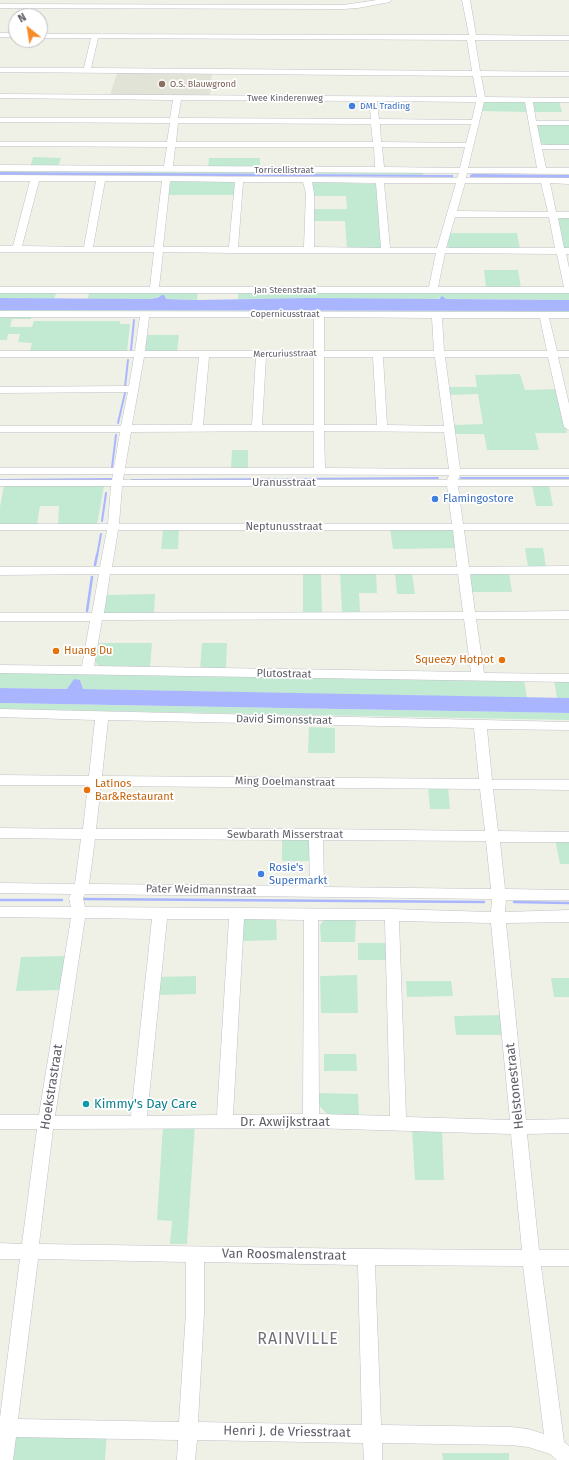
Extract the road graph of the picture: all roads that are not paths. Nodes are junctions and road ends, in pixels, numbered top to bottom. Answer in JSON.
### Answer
{"nodes":[{"id":1,"x":387,"y":0,"type":"edge"},
{"id":2,"x":466,"y":0,"type":"edge"},
{"id":3,"x":0,"y":6,"type":"edge"},
{"id":4,"x":48,"y":36,"type":"edge"},
{"id":5,"x":94,"y":36,"type":"junction"},
{"id":6,"x":473,"y":37,"type":"junction"},
{"id":7,"x":569,"y":38,"type":"edge"},
{"id":8,"x":0,"y":70,"type":"edge"},
{"id":9,"x":87,"y":71,"type":"junction"},
{"id":10,"x":477,"y":73,"type":"junction"},
{"id":11,"x":569,"y":74,"type":"edge"},
{"id":12,"x":0,"y":96,"type":"edge"},
{"id":13,"x":177,"y":97,"type":"junction"},
{"id":14,"x":373,"y":98,"type":"junction"},
{"id":15,"x":481,"y":99,"type":"junction"},
{"id":16,"x":528,"y":100,"type":"junction"},
{"id":17,"x":569,"y":100,"type":"edge"},
{"id":18,"x":0,"y":120,"type":"edge"},
{"id":19,"x":174,"y":120,"type":"junction"},
{"id":20,"x":376,"y":122,"type":"junction"},
{"id":21,"x":474,"y":122,"type":"junction"},
{"id":22,"x":533,"y":123,"type":"junction"},
{"id":23,"x":569,"y":123,"type":"edge"},
{"id":24,"x":0,"y":144,"type":"edge"},
{"id":25,"x":171,"y":144,"type":"junction"},
{"id":26,"x":470,"y":145,"type":"junction"},
{"id":27,"x":377,"y":146,"type":"junction"},
{"id":28,"x":538,"y":147,"type":"junction"},
{"id":29,"x":569,"y":147,"type":"edge"},
{"id":30,"x":0,"y":168,"type":"edge"},
{"id":31,"x":168,"y":170,"type":"junction"},
{"id":32,"x":380,"y":171,"type":"junction"},
{"id":33,"x":462,"y":171,"type":"junction"},
{"id":34,"x":542,"y":171,"type":"junction"},
{"id":35,"x":569,"y":171,"type":"edge"},
{"id":36,"x":0,"y":178,"type":"edge"},
{"id":37,"x":35,"y":179,"type":"junction"},
{"id":38,"x":101,"y":179,"type":"junction"},
{"id":39,"x":166,"y":180,"type":"junction"},
{"id":40,"x":239,"y":180,"type":"junction"},
{"id":41,"x":307,"y":180,"type":"junction"},
{"id":42,"x":380,"y":181,"type":"junction"},
{"id":43,"x":461,"y":181,"type":"junction"},
{"id":44,"x":545,"y":181,"type":"junction"},
{"id":45,"x":569,"y":181,"type":"edge"},
{"id":46,"x":452,"y":214,"type":"junction"},
{"id":47,"x":552,"y":215,"type":"junction"},
{"id":48,"x":569,"y":215,"type":"edge"},
{"id":49,"x":0,"y":249,"type":"edge"},
{"id":50,"x":17,"y":249,"type":"junction"},
{"id":51,"x":88,"y":249,"type":"junction"},
{"id":52,"x":157,"y":250,"type":"junction"},
{"id":53,"x":233,"y":250,"type":"junction"},
{"id":54,"x":309,"y":250,"type":"junction"},
{"id":55,"x":386,"y":250,"type":"junction"},
{"id":56,"x":441,"y":250,"type":"junction"},
{"id":57,"x":565,"y":251,"type":"edge"},
{"id":58,"x":0,"y":290,"type":"edge"},
{"id":59,"x":154,"y":290,"type":"junction"},
{"id":60,"x":434,"y":290,"type":"junction"},
{"id":61,"x":569,"y":290,"type":"edge"},
{"id":62,"x":0,"y":314,"type":"edge"},
{"id":63,"x":145,"y":314,"type":"junction"},
{"id":64,"x":319,"y":314,"type":"junction"},
{"id":65,"x":437,"y":315,"type":"junction"},
{"id":66,"x":544,"y":315,"type":"junction"},
{"id":67,"x":569,"y":315,"type":"edge"},
{"id":68,"x":378,"y":353,"type":"junction"},
{"id":69,"x":439,"y":353,"type":"junction"},
{"id":70,"x":0,"y":354,"type":"edge"},
{"id":71,"x":139,"y":354,"type":"junction"},
{"id":72,"x":204,"y":354,"type":"junction"},
{"id":73,"x":319,"y":354,"type":"junction"},
{"id":74,"x":552,"y":354,"type":"junction"},
{"id":75,"x":569,"y":354,"type":"edge"},
{"id":76,"x":261,"y":355,"type":"junction"},
{"id":77,"x":134,"y":389,"type":"junction"},
{"id":78,"x":0,"y":390,"type":"edge"},
{"id":79,"x":565,"y":390,"type":"edge"},
{"id":80,"x":569,"y":427,"type":"edge"},
{"id":81,"x":257,"y":428,"type":"junction"},
{"id":82,"x":319,"y":428,"type":"junction"},
{"id":83,"x":382,"y":428,"type":"junction"},
{"id":84,"x":0,"y":429,"type":"edge"},
{"id":85,"x":126,"y":429,"type":"junction"},
{"id":86,"x":197,"y":429,"type":"junction"},
{"id":87,"x":449,"y":429,"type":"junction"},
{"id":88,"x":0,"y":471,"type":"edge"},
{"id":89,"x":120,"y":471,"type":"junction"},
{"id":90,"x":320,"y":471,"type":"junction"},
{"id":91,"x":569,"y":472,"type":"edge"},
{"id":92,"x":453,"y":477,"type":"junction"},
{"id":93,"x":0,"y":483,"type":"edge"},
{"id":94,"x":569,"y":483,"type":"edge"},
{"id":95,"x":117,"y":484,"type":"junction"},
{"id":96,"x":0,"y":527,"type":"edge"},
{"id":97,"x":458,"y":527,"type":"junction"},
{"id":98,"x":569,"y":527,"type":"edge"},
{"id":99,"x":113,"y":528,"type":"junction"},
{"id":100,"x":463,"y":569,"type":"junction"},
{"id":101,"x":569,"y":570,"type":"edge"},
{"id":102,"x":0,"y":571,"type":"edge"},
{"id":103,"x":105,"y":571,"type":"junction"},
{"id":104,"x":470,"y":615,"type":"junction"},
{"id":105,"x":569,"y":615,"type":"edge"},
{"id":106,"x":0,"y":616,"type":"edge"},
{"id":107,"x":96,"y":617,"type":"junction"},
{"id":108,"x":0,"y":669,"type":"edge"},
{"id":109,"x":87,"y":671,"type":"junction"},
{"id":110,"x":478,"y":676,"type":"junction"},
{"id":111,"x":569,"y":678,"type":"edge"},
{"id":112,"x":0,"y":713,"type":"edge"},
{"id":113,"x":102,"y":715,"type":"junction"},
{"id":114,"x":480,"y":725,"type":"junction"},
{"id":115,"x":569,"y":726,"type":"edge"},
{"id":116,"x":0,"y":780,"type":"edge"},
{"id":117,"x":94,"y":781,"type":"junction"},
{"id":118,"x":486,"y":784,"type":"junction"},
{"id":119,"x":569,"y":785,"type":"edge"},
{"id":120,"x":0,"y":833,"type":"edge"},
{"id":121,"x":89,"y":834,"type":"junction"},
{"id":122,"x":316,"y":834,"type":"junction"},
{"id":123,"x":493,"y":837,"type":"junction"},
{"id":124,"x":569,"y":837,"type":"edge"},
{"id":125,"x":0,"y":888,"type":"edge"},
{"id":126,"x":81,"y":888,"type":"junction"},
{"id":127,"x":317,"y":891,"type":"junction"},
{"id":128,"x":499,"y":895,"type":"junction"},
{"id":129,"x":569,"y":895,"type":"edge"},
{"id":130,"x":0,"y":912,"type":"edge"},
{"id":131,"x":79,"y":912,"type":"junction"},
{"id":132,"x":160,"y":912,"type":"junction"},
{"id":133,"x":237,"y":914,"type":"junction"},
{"id":134,"x":311,"y":914,"type":"junction"},
{"id":135,"x":392,"y":915,"type":"junction"},
{"id":136,"x":569,"y":916,"type":"edge"},
{"id":137,"x":498,"y":918,"type":"junction"},
{"id":138,"x":311,"y":1121,"type":"junction"},
{"id":139,"x":0,"y":1122,"type":"edge"},
{"id":140,"x":46,"y":1122,"type":"junction"},
{"id":141,"x":225,"y":1122,"type":"junction"},
{"id":142,"x":138,"y":1123,"type":"junction"},
{"id":143,"x":398,"y":1123,"type":"junction"},
{"id":144,"x":519,"y":1126,"type":"junction"},
{"id":145,"x":569,"y":1126,"type":"edge"},
{"id":146,"x":0,"y":1251,"type":"edge"},
{"id":147,"x":29,"y":1251,"type":"junction"},
{"id":148,"x":195,"y":1254,"type":"junction"},
{"id":149,"x":366,"y":1257,"type":"junction"},
{"id":150,"x":531,"y":1257,"type":"junction"},
{"id":151,"x":569,"y":1258,"type":"edge"},
{"id":152,"x":4,"y":1428,"type":"edge"},
{"id":153,"x":187,"y":1430,"type":"junction"},
{"id":154,"x":372,"y":1434,"type":"junction"},
{"id":155,"x":562,"y":1452,"type":"edge"},
{"id":156,"x":4,"y":1460,"type":"edge"},
{"id":157,"x":186,"y":1460,"type":"edge"},
{"id":158,"x":373,"y":1460,"type":"edge"}],
"edges":[{"from":1,"to":3,"type":"street"},
{"from":2,"to":6,"type":"street"},
{"from":4,"to":5,"type":"street"},
{"from":5,"to":6,"type":"street"},
{"from":5,"to":9,"type":"street"},
{"from":6,"to":7,"type":"street"},
{"from":6,"to":10,"type":"street"},
{"from":8,"to":9,"type":"street"},
{"from":9,"to":10,"type":"street"},
{"from":10,"to":11,"type":"street"},
{"from":10,"to":15,"type":"street"},
{"from":12,"to":13,"type":"street","name":"Twee Kinderenweg"},
{"from":13,"to":14,"type":"street","name":"Twee Kinderenweg"},
{"from":13,"to":19,"type":"street"},
{"from":14,"to":15,"type":"street","name":"Twee Kinderenweg"},
{"from":14,"to":20,"type":"street"},
{"from":15,"to":16,"type":"street","name":"Twee Kinderenweg"},
{"from":15,"to":21,"type":"street"},
{"from":16,"to":17,"type":"street","name":"Twee Kinderenweg"},
{"from":16,"to":22,"type":"street"},
{"from":18,"to":19,"type":"street"},
{"from":19,"to":20,"type":"street"},
{"from":19,"to":25,"type":"street"},
{"from":20,"to":21,"type":"street"},
{"from":20,"to":27,"type":"street"},
{"from":21,"to":26,"type":"street"},
{"from":22,"to":23,"type":"street"},
{"from":22,"to":28,"type":"street"},
{"from":24,"to":25,"type":"street"},
{"from":25,"to":27,"type":"street"},
{"from":25,"to":31,"type":"street"},
{"from":26,"to":27,"type":"street"},
{"from":26,"to":33,"type":"street"},
{"from":27,"to":32,"type":"street"},
{"from":28,"to":29,"type":"street"},
{"from":28,"to":34,"type":"street"},
{"from":30,"to":31,"type":"street","name":"Torricellistraat"},
{"from":31,"to":32,"type":"street","name":"Torricellistraat"},
{"from":32,"to":33,"type":"street","name":"Torricellistraat"},
{"from":33,"to":34,"type":"street","name":"Torricellistraat"},
{"from":33,"to":43,"type":"street"},
{"from":34,"to":35,"type":"street","name":"Torricellistraat"},
{"from":36,"to":37,"type":"street"},
{"from":37,"to":38,"type":"street"},
{"from":37,"to":50,"type":"street"},
{"from":38,"to":39,"type":"street"},
{"from":38,"to":51,"type":"street"},
{"from":39,"to":40,"type":"street"},
{"from":39,"to":52,"type":"street"},
{"from":40,"to":41,"type":"street"},
{"from":40,"to":53,"type":"street"},
{"from":41,"to":42,"type":"street"},
{"from":41,"to":54,"type":"street"},
{"from":42,"to":43,"type":"street"},
{"from":42,"to":55,"type":"street"},
{"from":43,"to":44,"type":"street"},
{"from":43,"to":46,"type":"street"},
{"from":44,"to":45,"type":"street"},
{"from":44,"to":47,"type":"street"},
{"from":46,"to":47,"type":"street"},
{"from":46,"to":56,"type":"street"},
{"from":47,"to":48,"type":"street"},
{"from":47,"to":57,"type":"street"},
{"from":49,"to":50,"type":"street"},
{"from":50,"to":51,"type":"street"},
{"from":51,"to":52,"type":"street"},
{"from":52,"to":53,"type":"street"},
{"from":52,"to":59,"type":"street"},
{"from":53,"to":54,"type":"street"},
{"from":54,"to":55,"type":"street"},
{"from":55,"to":56,"type":"street"},
{"from":56,"to":57,"type":"street"},
{"from":56,"to":60,"type":"street"},
{"from":57,"to":61,"type":"street"},
{"from":58,"to":59,"type":"street","name":"Jan Steenstraat"},
{"from":59,"to":60,"type":"street","name":"Jan Steenstraat"},
{"from":60,"to":61,"type":"street","name":"Jan Steenstraat"},
{"from":62,"to":63,"type":"street","name":"Copernicusstraat"},
{"from":63,"to":64,"type":"street","name":"Copernicusstraat"},
{"from":63,"to":71,"type":"street"},
{"from":64,"to":65,"type":"street","name":"Copernicusstraat"},
{"from":64,"to":73,"type":"street"},
{"from":65,"to":66,"type":"street","name":"Copernicusstraat"},
{"from":65,"to":69,"type":"street"},
{"from":66,"to":67,"type":"street","name":"Copernicusstraat"},
{"from":66,"to":74,"type":"street"},
{"from":68,"to":69,"type":"street","name":"Mercuriusstraat"},
{"from":68,"to":73,"type":"street","name":"Mercuriusstraat"},
{"from":68,"to":83,"type":"street"},
{"from":69,"to":74,"type":"street","name":"Mercuriusstraat"},
{"from":69,"to":87,"type":"street"},
{"from":70,"to":71,"type":"street","name":"Mercuriusstraat"},
{"from":71,"to":72,"type":"street","name":"Mercuriusstraat"},
{"from":71,"to":77,"type":"street"},
{"from":72,"to":76,"type":"street","name":"Mercuriusstraat"},
{"from":72,"to":86,"type":"street"},
{"from":73,"to":76,"type":"street","name":"Mercuriusstraat"},
{"from":73,"to":82,"type":"street"},
{"from":74,"to":75,"type":"street","name":"Mercuriusstraat"},
{"from":74,"to":79,"type":"street"},
{"from":76,"to":81,"type":"street"},
{"from":77,"to":78,"type":"street"},
{"from":77,"to":85,"type":"street"},
{"from":79,"to":80,"type":"street"},
{"from":81,"to":82,"type":"street"},
{"from":81,"to":86,"type":"street"},
{"from":82,"to":83,"type":"street"},
{"from":82,"to":90,"type":"street"},
{"from":83,"to":87,"type":"street"},
{"from":84,"to":85,"type":"street"},
{"from":85,"to":86,"type":"street"},
{"from":85,"to":89,"type":"street"},
{"from":87,"to":92,"type":"street"},
{"from":88,"to":89,"type":"street","name":"Uranusstraat"},
{"from":89,"to":90,"type":"street","name":"Uranusstraat"},
{"from":89,"to":95,"type":"street"},
{"from":90,"to":92,"type":"street","name":"Uranusstraat"},
{"from":91,"to":92,"type":"street","name":"Uranusstraat"},
{"from":92,"to":94,"type":"street","name":"Uranusstraat"},
{"from":92,"to":95,"type":"street","name":"Uranusstraat"},
{"from":92,"to":97,"type":"street"},
{"from":93,"to":95,"type":"street","name":"Uranusstraat"},
{"from":95,"to":99,"type":"street"},
{"from":96,"to":99,"type":"street","name":"Neptunusstraat"},
{"from":97,"to":98,"type":"street","name":"Neptunusstraat"},
{"from":97,"to":99,"type":"street","name":"Neptunusstraat"},
{"from":97,"to":100,"type":"street"},
{"from":99,"to":103,"type":"street"},
{"from":100,"to":101,"type":"street"},
{"from":100,"to":103,"type":"street"},
{"from":100,"to":104,"type":"street"},
{"from":102,"to":103,"type":"street"},
{"from":103,"to":107,"type":"street"},
{"from":104,"to":105,"type":"street"},
{"from":104,"to":107,"type":"street"},
{"from":104,"to":110,"type":"street"},
{"from":106,"to":107,"type":"street"},
{"from":107,"to":109,"type":"street"},
{"from":108,"to":109,"type":"street","name":"Plutostraat"},
{"from":109,"to":110,"type":"street","name":"Plutostraat"},
{"from":110,"to":111,"type":"street","name":"Plutostraat"},
{"from":112,"to":113,"type":"street","name":"David Simonsstraat"},
{"from":113,"to":114,"type":"street","name":"David Simonsstraat"},
{"from":113,"to":117,"type":"street","name":"Hoekstrastraat"},
{"from":114,"to":115,"type":"street","name":"David Simonsstraat"},
{"from":114,"to":118,"type":"street","name":"Helstonestraat"},
{"from":116,"to":117,"type":"street","name":"Ming Doelmanstraat"},
{"from":117,"to":118,"type":"street","name":"Ming Doelmanstraat"},
{"from":117,"to":121,"type":"street","name":"Hoekstrastraat"},
{"from":118,"to":119,"type":"street","name":"Ming Doelmanstraat"},
{"from":118,"to":123,"type":"street","name":"Helstonestraat"},
{"from":120,"to":121,"type":"street","name":"Sewbarath Misserstraat"},
{"from":121,"to":122,"type":"street","name":"Sewbarath Misserstraat"},
{"from":121,"to":126,"type":"street","name":"Hoekstrastraat"},
{"from":122,"to":123,"type":"street","name":"Sewbarath Misserstraat"},
{"from":122,"to":127,"type":"street"},
{"from":123,"to":124,"type":"street","name":"Sewbarath Misserstraat"},
{"from":123,"to":128,"type":"street","name":"Helstonestraat"},
{"from":125,"to":126,"type":"street","name":"Pater Weidmannstraat"},
{"from":126,"to":127,"type":"street","name":"Pater Weidmannstraat"},
{"from":126,"to":131,"type":"street","name":"Hoekstrastraat"},
{"from":127,"to":128,"type":"street","name":"Pater Weidmannstraat"},
{"from":128,"to":129,"type":"street","name":"Pater Weidmannstraat"},
{"from":128,"to":137,"type":"street","name":"Helstonestraat"},
{"from":130,"to":131,"type":"street","name":"Pater Weidmannstraat"},
{"from":131,"to":132,"type":"street","name":"Pater Weidmannstraat"},
{"from":131,"to":140,"type":"street","name":"Hoekstrastraat"},
{"from":132,"to":133,"type":"street","name":"Pater Weidmannstraat"},
{"from":132,"to":142,"type":"street"},
{"from":133,"to":134,"type":"street","name":"Pater Weidmannstraat"},
{"from":133,"to":141,"type":"street"},
{"from":134,"to":135,"type":"street","name":"Pater Weidmannstraat"},
{"from":134,"to":138,"type":"street"},
{"from":135,"to":137,"type":"street","name":"Pater Weidmannstraat"},
{"from":135,"to":143,"type":"street"},
{"from":136,"to":137,"type":"street","name":"Pater Weidmannstraat"},
{"from":137,"to":144,"type":"street","name":"Helstonestraat"},
{"from":138,"to":141,"type":"street","name":"Dr. Axwijkstraat"},
{"from":138,"to":143,"type":"street","name":"Dr. Axwijkstraat"},
{"from":139,"to":140,"type":"street","name":"Dr. Axwijkstraat"},
{"from":140,"to":142,"type":"street","name":"Dr. Axwijkstraat"},
{"from":140,"to":147,"type":"street","name":"Hoekstrastraat"},
{"from":141,"to":142,"type":"street","name":"Dr. Axwijkstraat"},
{"from":143,"to":144,"type":"street","name":"Dr. Axwijkstraat"},
{"from":144,"to":145,"type":"street","name":"Dr. Axwijkstraat"},
{"from":144,"to":150,"type":"street","name":"Helstonestraat"},
{"from":146,"to":147,"type":"street","name":"Van Roosmalenstraat"},
{"from":147,"to":148,"type":"street","name":"Van Roosmalenstraat"},
{"from":147,"to":152,"type":"street","name":"Hoekstrastraat"},
{"from":148,"to":149,"type":"street","name":"Van Roosmalenstraat"},
{"from":148,"to":153,"type":"street"},
{"from":149,"to":150,"type":"street","name":"Van Roosmalenstraat"},
{"from":149,"to":154,"type":"street"},
{"from":150,"to":151,"type":"street","name":"Van Roosmalenstraat"},
{"from":150,"to":155,"type":"street","name":"Helstonestraat"},
{"from":152,"to":153,"type":"street","name":"Henri J. de Vriesstraat"},
{"from":152,"to":156,"type":"street","name":"Hoekstrastraat"},
{"from":153,"to":154,"type":"street","name":"Henri J. de Vriesstraat"},
{"from":153,"to":157,"type":"street"},
{"from":154,"to":155,"type":"street","name":"Henri J. de Vriesstraat"},
{"from":154,"to":158,"type":"street"}]}
